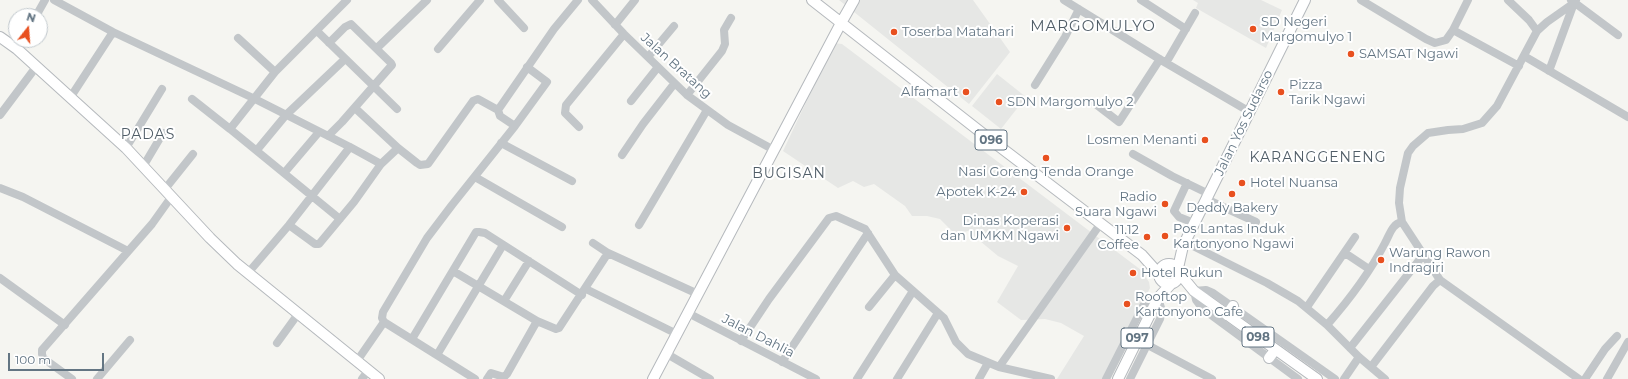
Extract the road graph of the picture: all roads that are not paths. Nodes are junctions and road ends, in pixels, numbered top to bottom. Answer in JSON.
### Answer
{"nodes":[{"id":1,"x":54,"y":0,"type":"edge"},
{"id":2,"x":347,"y":0,"type":"edge"},
{"id":3,"x":427,"y":0,"type":"edge"},
{"id":4,"x":480,"y":0,"type":"edge"},
{"id":5,"x":498,"y":0,"type":"edge"},
{"id":6,"x":578,"y":0,"type":"edge"},
{"id":7,"x":592,"y":0,"type":"edge"},
{"id":8,"x":635,"y":0,"type":"edge"},
{"id":9,"x":812,"y":0,"type":"edge"},
{"id":10,"x":854,"y":0,"type":"edge"},
{"id":11,"x":1064,"y":0,"type":"edge"},
{"id":12,"x":1141,"y":0,"type":"edge"},
{"id":13,"x":1305,"y":0,"type":"edge"},
{"id":14,"x":1361,"y":0,"type":"edge"},
{"id":15,"x":1468,"y":0,"type":"edge"},
{"id":16,"x":1508,"y":0,"type":"edge"},
{"id":17,"x":1573,"y":1,"type":"edge"},
{"id":18,"x":1079,"y":10,"type":"junction"},
{"id":19,"x":1195,"y":13,"type":"dead end"},
{"id":20,"x":731,"y":18,"type":"dead end"},
{"id":21,"x":841,"y":23,"type":"junction"},
{"id":22,"x":615,"y":25,"type":"junction"},
{"id":23,"x":674,"y":26,"type":"dead end"},
{"id":24,"x":524,"y":28,"type":"dead end"},
{"id":25,"x":1186,"y":29,"type":"junction"},
{"id":26,"x":1454,"y":30,"type":"junction"},
{"id":27,"x":317,"y":31,"type":"junction"},
{"id":28,"x":1537,"y":31,"type":"junction"},
{"id":29,"x":113,"y":32,"type":"junction"},
{"id":30,"x":624,"y":34,"type":"junction"},
{"id":31,"x":1618,"y":35,"type":"dead end"},
{"id":32,"x":0,"y":37,"type":"edge"},
{"id":33,"x":238,"y":38,"type":"dead end"},
{"id":34,"x":329,"y":43,"type":"junction"},
{"id":35,"x":377,"y":48,"type":"junction"},
{"id":36,"x":17,"y":49,"type":"joint"},
{"id":37,"x":438,"y":49,"type":"dead end"},
{"id":38,"x":1524,"y":56,"type":"junction"},
{"id":39,"x":648,"y":57,"type":"junction"},
{"id":40,"x":345,"y":58,"type":"junction"},
{"id":41,"x":1163,"y":61,"type":"junction"},
{"id":42,"x":1519,"y":66,"type":"junction"},
{"id":43,"x":36,"y":67,"type":"junction"},
{"id":44,"x":527,"y":67,"type":"junction"},
{"id":45,"x":658,"y":67,"type":"junction"},
{"id":46,"x":1549,"y":71,"type":"junction"},
{"id":47,"x":275,"y":72,"type":"junction"},
{"id":48,"x":674,"y":84,"type":"junction"},
{"id":49,"x":1035,"y":85,"type":"dead end"},
{"id":50,"x":373,"y":86,"type":"junction"},
{"id":51,"x":162,"y":89,"type":"dead end"},
{"id":52,"x":688,"y":95,"type":"junction"},
{"id":53,"x":70,"y":98,"type":"junction"},
{"id":54,"x":253,"y":98,"type":"junction"},
{"id":55,"x":192,"y":99,"type":"dead end"},
{"id":56,"x":631,"y":101,"type":"dead end"},
{"id":57,"x":1093,"y":102,"type":"dead end"},
{"id":58,"x":355,"y":108,"type":"junction"},
{"id":59,"x":398,"y":109,"type":"dead end"},
{"id":60,"x":498,"y":110,"type":"junction"},
{"id":61,"x":707,"y":110,"type":"junction"},
{"id":62,"x":1250,"y":112,"type":"junction"},
{"id":63,"x":0,"y":115,"type":"edge"},
{"id":64,"x":286,"y":115,"type":"junction"},
{"id":65,"x":1628,"y":117,"type":"edge"},
{"id":66,"x":515,"y":126,"type":"junction"},
{"id":67,"x":579,"y":127,"type":"dead end"},
{"id":68,"x":230,"y":129,"type":"junction"},
{"id":69,"x":318,"y":132,"type":"junction"},
{"id":70,"x":164,"y":133,"type":"dead end"},
{"id":71,"x":328,"y":136,"type":"junction"},
{"id":72,"x":501,"y":143,"type":"junction"},
{"id":73,"x":350,"y":147,"type":"junction"},
{"id":74,"x":126,"y":148,"type":"junction"},
{"id":75,"x":398,"y":148,"type":"junction"},
{"id":76,"x":257,"y":150,"type":"junction"},
{"id":77,"x":774,"y":150,"type":"junction"},
{"id":78,"x":193,"y":154,"type":"dead end"},
{"id":79,"x":1133,"y":154,"type":"dead end"},
{"id":80,"x":622,"y":155,"type":"dead end"},
{"id":81,"x":381,"y":164,"type":"junction"},
{"id":82,"x":144,"y":165,"type":"junction"},
{"id":83,"x":285,"y":172,"type":"junction"},
{"id":84,"x":475,"y":178,"type":"junction"},
{"id":85,"x":572,"y":180,"type":"dead end"},
{"id":86,"x":1187,"y":183,"type":"junction"},
{"id":87,"x":0,"y":188,"type":"edge"},
{"id":88,"x":165,"y":189,"type":"junction"},
{"id":89,"x":172,"y":196,"type":"junction"},
{"id":90,"x":311,"y":196,"type":"junction"},
{"id":91,"x":1207,"y":196,"type":"junction"},
{"id":92,"x":340,"y":219,"type":"junction"},
{"id":93,"x":1256,"y":222,"type":"dead end"},
{"id":94,"x":1402,"y":222,"type":"junction"},
{"id":95,"x":1101,"y":223,"type":"junction"},
{"id":96,"x":1194,"y":223,"type":"junction"},
{"id":97,"x":289,"y":225,"type":"junction"},
{"id":98,"x":639,"y":225,"type":"dead end"},
{"id":99,"x":562,"y":227,"type":"dead end"},
{"id":100,"x":868,"y":233,"type":"junction"},
{"id":101,"x":1355,"y":238,"type":"dead end"},
{"id":102,"x":592,"y":243,"type":"dead end"},
{"id":103,"x":1184,"y":244,"type":"junction"},
{"id":104,"x":504,"y":245,"type":"junction"},
{"id":105,"x":128,"y":251,"type":"junction"},
{"id":106,"x":608,"y":253,"type":"junction"},
{"id":107,"x":1345,"y":253,"type":"junction"},
{"id":108,"x":1424,"y":254,"type":"junction"},
{"id":109,"x":1142,"y":255,"type":"junction"},
{"id":110,"x":529,"y":261,"type":"junction"},
{"id":111,"x":1167,"y":264,"type":"junction"},
{"id":112,"x":1369,"y":269,"type":"junction"},
{"id":113,"x":1179,"y":271,"type":"junction"},
{"id":114,"x":453,"y":272,"type":"junction"},
{"id":115,"x":248,"y":273,"type":"junction"},
{"id":116,"x":895,"y":275,"type":"junction"},
{"id":117,"x":1160,"y":277,"type":"junction"},
{"id":118,"x":0,"y":278,"type":"edge"},
{"id":119,"x":1440,"y":280,"type":"junction"},
{"id":120,"x":1172,"y":284,"type":"junction"},
{"id":121,"x":478,"y":286,"type":"junction"},
{"id":122,"x":913,"y":291,"type":"junction"},
{"id":123,"x":1194,"y":291,"type":"junction"},
{"id":124,"x":584,"y":292,"type":"junction"},
{"id":125,"x":698,"y":294,"type":"junction"},
{"id":126,"x":1158,"y":298,"type":"junction"},
{"id":127,"x":504,"y":301,"type":"junction"},
{"id":128,"x":1233,"y":306,"type":"junction"},
{"id":129,"x":869,"y":307,"type":"dead end"},
{"id":130,"x":1307,"y":307,"type":"junction"},
{"id":131,"x":688,"y":313,"type":"junction"},
{"id":132,"x":938,"y":313,"type":"junction"},
{"id":133,"x":298,"y":314,"type":"junction"},
{"id":134,"x":1227,"y":315,"type":"junction"},
{"id":135,"x":537,"y":321,"type":"junction"},
{"id":136,"x":384,"y":322,"type":"junction"},
{"id":137,"x":65,"y":324,"type":"junction"},
{"id":138,"x":1327,"y":325,"type":"junction"},
{"id":139,"x":677,"y":334,"type":"junction"},
{"id":140,"x":1617,"y":336,"type":"dead end"},
{"id":141,"x":412,"y":339,"type":"junction"},
{"id":142,"x":130,"y":340,"type":"dead end"},
{"id":143,"x":1137,"y":340,"type":"junction"},
{"id":144,"x":741,"y":341,"type":"junction"},
{"id":145,"x":1628,"y":342,"type":"edge"},
{"id":146,"x":277,"y":343,"type":"dead end"},
{"id":147,"x":1146,"y":344,"type":"junction"},
{"id":148,"x":1350,"y":348,"type":"junction"},
{"id":149,"x":1275,"y":350,"type":"junction"},
{"id":150,"x":667,"y":354,"type":"junction"},
{"id":151,"x":437,"y":355,"type":"junction"},
{"id":152,"x":1359,"y":357,"type":"junction"},
{"id":153,"x":1269,"y":358,"type":"junction"},
{"id":154,"x":357,"y":362,"type":"junction"},
{"id":155,"x":782,"y":362,"type":"junction"},
{"id":156,"x":988,"y":363,"type":"junction"},
{"id":157,"x":999,"y":367,"type":"junction"},
{"id":158,"x":1371,"y":367,"type":"junction"},
{"id":159,"x":365,"y":375,"type":"edge"},
{"id":160,"x":1573,"y":377,"type":"edge"},
{"id":161,"x":72,"y":379,"type":"edge"},
{"id":162,"x":97,"y":379,"type":"edge"},
{"id":163,"x":379,"y":379,"type":"edge"},
{"id":164,"x":475,"y":379,"type":"edge"},
{"id":165,"x":487,"y":379,"type":"edge"},
{"id":166,"x":653,"y":379,"type":"edge"},
{"id":167,"x":710,"y":379,"type":"edge"},
{"id":168,"x":816,"y":379,"type":"edge"},
{"id":169,"x":857,"y":379,"type":"edge"},
{"id":170,"x":897,"y":379,"type":"edge"},
{"id":171,"x":979,"y":379,"type":"edge"},
{"id":172,"x":1052,"y":379,"type":"edge"},
{"id":173,"x":1106,"y":379,"type":"edge"},
{"id":174,"x":1118,"y":379,"type":"edge"},
{"id":175,"x":1130,"y":379,"type":"edge"},
{"id":176,"x":1212,"y":379,"type":"edge"},
{"id":177,"x":1298,"y":379,"type":"edge"},
{"id":178,"x":1316,"y":379,"type":"edge"},
{"id":179,"x":1335,"y":379,"type":"edge"},
{"id":180,"x":1344,"y":379,"type":"edge"},
{"id":181,"x":1385,"y":379,"type":"edge"},
{"id":182,"x":1585,"y":379,"type":"edge"},
{"id":183,"x":1607,"y":379,"type":"edge"}],
"edges":[{"from":1,"to":29,"type":"street"},
{"from":2,"to":27,"type":"street"},
{"from":3,"to":35,"type":"street"},
{"from":4,"to":37,"type":"street"},
{"from":5,"to":24,"type":"street"},
{"from":6,"to":44,"type":"street"},
{"from":7,"to":22,"type":"street","name":"Jalan Bratang"},
{"from":8,"to":22,"type":"street"},
{"from":9,"to":21,"type":"main road","number":"096"},
{"from":10,"to":21,"type":"main road"},
{"from":11,"to":18,"type":"street"},
{"from":12,"to":25,"type":"street"},
{"from":13,"to":62,"type":"main road","name":"Jalan Yos Sudarso"},
{"from":14,"to":26,"type":"street"},
{"from":15,"to":26,"type":"street"},
{"from":16,"to":28,"type":"street"},
{"from":17,"to":28,"type":"street"},
{"from":17,"to":31,"type":"street"},
{"from":17,"to":46,"type":"street"},
{"from":18,"to":41,"type":"street"},
{"from":18,"to":49,"type":"street"},
{"from":19,"to":25,"type":"street"},
{"from":20,"to":52,"type":"street"},
{"from":21,"to":77,"type":"main road"},
{"from":21,"to":95,"type":"main road","number":"096"},
{"from":22,"to":30,"type":"street","name":"Jalan Bratang"},
{"from":23,"to":39,"type":"street"},
{"from":25,"to":41,"type":"street"},
{"from":26,"to":42,"type":"street"},
{"from":27,"to":34,"type":"street"},
{"from":27,"to":47,"type":"street"},
{"from":28,"to":38,"type":"street"},
{"from":29,"to":53,"type":"street"},
{"from":29,"to":54,"type":"street"},
{"from":30,"to":39,"type":"street","name":"Jalan Bratang"},
{"from":30,"to":67,"type":"street"},
{"from":32,"to":36,"type":"main road"},
{"from":33,"to":47,"type":"street"},
{"from":34,"to":35,"type":"street"},
{"from":34,"to":40,"type":"street"},
{"from":35,"to":50,"type":"street"},
{"from":36,"to":43,"type":"main road"},
{"from":38,"to":42,"type":"street"},
{"from":38,"to":46,"type":"street"},
{"from":39,"to":45,"type":"street","name":"Jalan Bratang"},
{"from":40,"to":50,"type":"street"},
{"from":40,"to":64,"type":"street"},
{"from":41,"to":57,"type":"street"},
{"from":41,"to":62,"type":"street"},
{"from":42,"to":94,"type":"street"},
{"from":43,"to":53,"type":"main road"},
{"from":43,"to":63,"type":"street"},
{"from":44,"to":60,"type":"street"},
{"from":44,"to":66,"type":"street"},
{"from":45,"to":48,"type":"street","name":"Jalan Bratang"},
{"from":45,"to":56,"type":"street"},
{"from":46,"to":65,"type":"street"},
{"from":47,"to":54,"type":"street"},
{"from":48,"to":52,"type":"street","name":"Jalan Bratang"},
{"from":48,"to":80,"type":"street"},
{"from":50,"to":58,"type":"street"},
{"from":50,"to":59,"type":"street"},
{"from":51,"to":74,"type":"street"},
{"from":52,"to":61,"type":"street","name":"Jalan Bratang"},
{"from":53,"to":74,"type":"main road"},
{"from":54,"to":64,"type":"street"},
{"from":54,"to":68,"type":"street"},
{"from":55,"to":68,"type":"street"},
{"from":58,"to":71,"type":"street"},
{"from":58,"to":75,"type":"street"},
{"from":60,"to":66,"type":"street"},
{"from":60,"to":75,"type":"street"},
{"from":61,"to":77,"type":"street","name":"Jalan Bratang"},
{"from":61,"to":98,"type":"street"},
{"from":62,"to":91,"type":"main road","name":"Jalan Yos Sudarso"},
{"from":64,"to":69,"type":"street"},
{"from":64,"to":76,"type":"street"},
{"from":66,"to":72,"type":"street"},
{"from":68,"to":76,"type":"street"},
{"from":69,"to":71,"type":"street"},
{"from":69,"to":83,"type":"street"},
{"from":70,"to":82,"type":"street"},
{"from":71,"to":73,"type":"street"},
{"from":72,"to":84,"type":"street"},
{"from":72,"to":85,"type":"street"},
{"from":73,"to":81,"type":"street"},
{"from":73,"to":90,"type":"street"},
{"from":74,"to":82,"type":"main road"},
{"from":75,"to":81,"type":"street"},
{"from":76,"to":83,"type":"street"},
{"from":77,"to":125,"type":"main road"},
{"from":78,"to":88,"type":"street"},
{"from":79,"to":86,"type":"street"},
{"from":81,"to":92,"type":"street"},
{"from":82,"to":88,"type":"main road"},
{"from":83,"to":90,"type":"street"},
{"from":84,"to":99,"type":"street"},
{"from":84,"to":136,"type":"street"},
{"from":86,"to":91,"type":"street"},
{"from":86,"to":96,"type":"street"},
{"from":87,"to":105,"type":"street"},
{"from":88,"to":89,"type":"main road"},
{"from":89,"to":105,"type":"street"},
{"from":89,"to":115,"type":"main road"},
{"from":90,"to":92,"type":"street"},
{"from":90,"to":97,"type":"street"},
{"from":91,"to":93,"type":"street"},
{"from":91,"to":96,"type":"main road","name":"Jalan Yos Sudarso"},
{"from":92,"to":97,"type":"street"},
{"from":94,"to":108,"type":"street"},
{"from":94,"to":112,"type":"street"},
{"from":95,"to":109,"type":"main road","number":"096"},
{"from":95,"to":157,"type":"street"},
{"from":96,"to":103,"type":"main road","name":"Jalan Yos Sudarso"},
{"from":97,"to":115,"type":"street"},
{"from":100,"to":116,"type":"street"},
{"from":100,"to":144,"type":"street"},
{"from":100,"to":155,"type":"street"},
{"from":101,"to":107,"type":"street"},
{"from":102,"to":106,"type":"street"},
{"from":103,"to":111,"type":"main road","name":"Jalan Yos Sudarso"},
{"from":103,"to":113,"type":"main road","name":"Jalan Yos Sudarso"},
{"from":103,"to":130,"type":"street"},
{"from":104,"to":110,"type":"street"},
{"from":104,"to":114,"type":"street"},
{"from":104,"to":121,"type":"street"},
{"from":105,"to":137,"type":"street"},
{"from":106,"to":124,"type":"street"},
{"from":106,"to":125,"type":"street"},
{"from":107,"to":112,"type":"street"},
{"from":107,"to":130,"type":"street"},
{"from":108,"to":119,"type":"street"},
{"from":108,"to":148,"type":"street"},
{"from":109,"to":111,"type":"main road","number":"096"},
{"from":109,"to":117,"type":"main road","number":"096"},
{"from":110,"to":124,"type":"street"},
{"from":110,"to":127,"type":"street"},
{"from":111,"to":113,"type":"main road"},
{"from":111,"to":117,"type":"main road"},
{"from":112,"to":138,"type":"street"},
{"from":113,"to":120,"type":"main road"},
{"from":113,"to":123,"type":"main road","number":"098"},
{"from":114,"to":121,"type":"street"},
{"from":114,"to":141,"type":"street"},
{"from":115,"to":133,"type":"main road"},
{"from":116,"to":122,"type":"street"},
{"from":116,"to":129,"type":"street"},
{"from":117,"to":120,"type":"main road"},
{"from":117,"to":126,"type":"main road","number":"097"},
{"from":118,"to":137,"type":"street"},
{"from":119,"to":158,"type":"street"},
{"from":119,"to":160,"type":"street"},
{"from":120,"to":123,"type":"main road","number":"098"},
{"from":120,"to":126,"type":"main road","number":"097"},
{"from":121,"to":127,"type":"street"},
{"from":121,"to":151,"type":"street"},
{"from":122,"to":132,"type":"street"},
{"from":122,"to":169,"type":"street"},
{"from":123,"to":128,"type":"street"},
{"from":123,"to":134,"type":"main road","number":"098"},
{"from":123,"to":153,"type":"street"},
{"from":124,"to":135,"type":"street"},
{"from":124,"to":139,"type":"street"},
{"from":125,"to":131,"type":"main road"},
{"from":126,"to":143,"type":"main road","number":"097"},
{"from":126,"to":147,"type":"street"},
{"from":126,"to":173,"type":"street"},
{"from":127,"to":135,"type":"street"},
{"from":128,"to":134,"type":"main road"},
{"from":128,"to":179,"type":"street"},
{"from":130,"to":138,"type":"street"},
{"from":131,"to":139,"type":"main road"},
{"from":131,"to":144,"type":"street","name":"Jalan Dahlia"},
{"from":132,"to":156,"type":"street"},
{"from":132,"to":170,"type":"street"},
{"from":133,"to":146,"type":"street"},
{"from":133,"to":154,"type":"main road"},
{"from":134,"to":149,"type":"main road","number":"098"},
{"from":135,"to":165,"type":"street"},
{"from":136,"to":141,"type":"street"},
{"from":136,"to":154,"type":"street"},
{"from":137,"to":161,"type":"street"},
{"from":138,"to":148,"type":"street"},
{"from":139,"to":150,"type":"main road"},
{"from":140,"to":182,"type":"street"},
{"from":141,"to":151,"type":"street"},
{"from":142,"to":162,"type":"street"},
{"from":143,"to":147,"type":"street"},
{"from":143,"to":174,"type":"main road","number":"097"},
{"from":144,"to":155,"type":"street","name":"Jalan Dahlia"},
{"from":145,"to":183,"type":"street"},
{"from":147,"to":175,"type":"street"},
{"from":147,"to":176,"type":"street"},
{"from":148,"to":152,"type":"street"},
{"from":149,"to":153,"type":"main road"},
{"from":149,"to":178,"type":"main road","number":"098"},
{"from":150,"to":166,"type":"main road"},
{"from":150,"to":167,"type":"street"},
{"from":151,"to":164,"type":"street"},
{"from":152,"to":158,"type":"street"},
{"from":152,"to":180,"type":"street"},
{"from":153,"to":177,"type":"street"},
{"from":154,"to":159,"type":"main road"},
{"from":155,"to":168,"type":"street","name":"Jalan Dahlia"},
{"from":156,"to":157,"type":"street"},
{"from":156,"to":171,"type":"street"},
{"from":157,"to":172,"type":"street"},
{"from":158,"to":181,"type":"street"},
{"from":159,"to":163,"type":"main road"}]}
